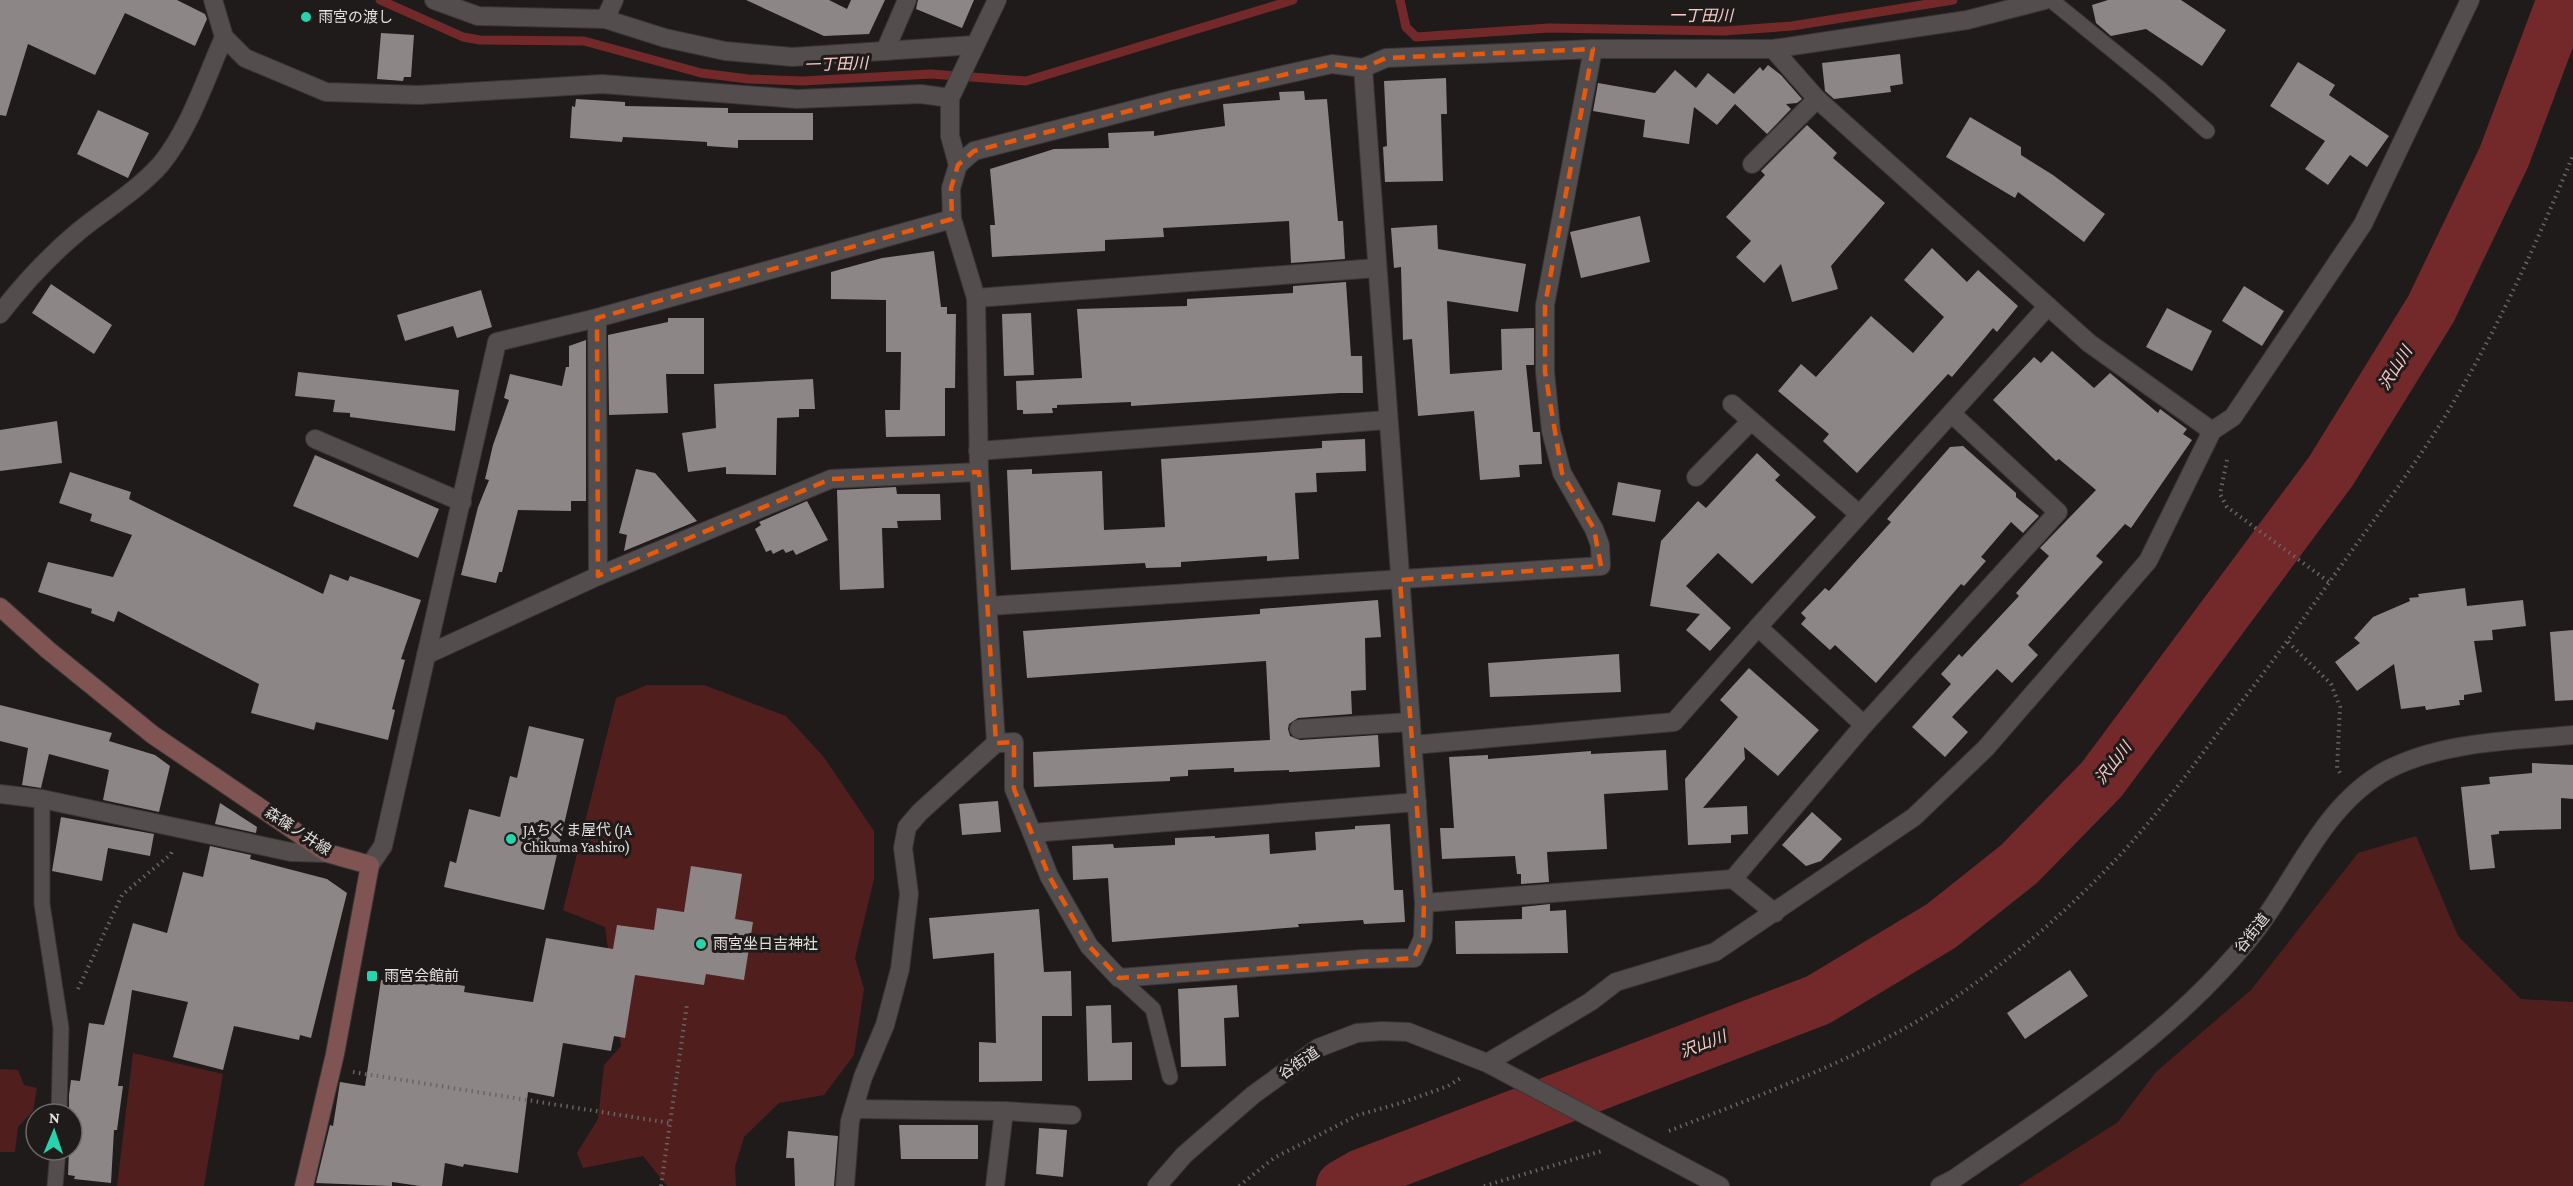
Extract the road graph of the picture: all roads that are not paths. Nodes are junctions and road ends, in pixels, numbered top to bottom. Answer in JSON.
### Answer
{"nodes":[{"id":1,"x":213,"y":0,"type":"edge"},
{"id":2,"x":434,"y":0,"type":"edge"},
{"id":3,"x":614,"y":0,"type":"edge"},
{"id":4,"x":907,"y":0,"type":"edge"},
{"id":5,"x":998,"y":0,"type":"edge"},
{"id":6,"x":2045,"y":0,"type":"edge"},
{"id":7,"x":2051,"y":0,"type":"edge"},
{"id":8,"x":2469,"y":0,"type":"edge"},
{"id":9,"x":605,"y":19,"type":"junction"},
{"id":10,"x":224,"y":37,"type":"junction"},
{"id":11,"x":975,"y":45,"type":"junction"},
{"id":12,"x":1593,"y":49,"type":"junction"},
{"id":13,"x":1773,"y":49,"type":"junction"},
{"id":14,"x":885,"y":51,"type":"junction"},
{"id":15,"x":1363,"y":68,"type":"junction"},
{"id":16,"x":953,"y":92,"type":"junction"},
{"id":17,"x":1817,"y":99,"type":"junction"},
{"id":18,"x":2206,"y":131,"type":"dead end"},
{"id":19,"x":1752,"y":164,"type":"dead end"},
{"id":20,"x":958,"y":165,"type":"junction"},
{"id":21,"x":952,"y":219,"type":"junction"},
{"id":22,"x":1377,"y":268,"type":"junction"},
{"id":23,"x":976,"y":298,"type":"junction"},
{"id":24,"x":2048,"y":306,"type":"junction"},
{"id":25,"x":0,"y":314,"type":"edge"},
{"id":26,"x":597,"y":318,"type":"junction"},
{"id":27,"x":1732,"y":404,"type":"dead end"},
{"id":28,"x":1952,"y":414,"type":"junction"},
{"id":29,"x":1388,"y":420,"type":"junction"},
{"id":30,"x":1751,"y":421,"type":"junction"},
{"id":31,"x":2212,"y":431,"type":"junction"},
{"id":32,"x":315,"y":439,"type":"dead end"},
{"id":33,"x":978,"y":451,"type":"junction"},
{"id":34,"x":979,"y":472,"type":"junction"},
{"id":35,"x":1696,"y":477,"type":"dead end"},
{"id":36,"x":462,"y":502,"type":"junction"},
{"id":37,"x":1859,"y":514,"type":"junction"},
{"id":38,"x":598,"y":576,"type":"junction"},
{"id":39,"x":1400,"y":580,"type":"junction"},
{"id":40,"x":988,"y":606,"type":"junction"},
{"id":41,"x":0,"y":607,"type":"edge"},
{"id":42,"x":1758,"y":627,"type":"junction"},
{"id":43,"x":426,"y":655,"type":"junction"},
{"id":44,"x":1411,"y":722,"type":"junction"},
{"id":45,"x":1864,"y":725,"type":"junction"},
{"id":46,"x":1299,"y":729,"type":"dead end"},
{"id":47,"x":2573,"y":735,"type":"edge"},
{"id":48,"x":996,"y":743,"type":"junction"},
{"id":49,"x":1413,"y":745,"type":"junction"},
{"id":50,"x":0,"y":794,"type":"edge"},
{"id":51,"x":42,"y":799,"type":"junction"},
{"id":52,"x":1417,"y":802,"type":"junction"},
{"id":53,"x":1032,"y":833,"type":"junction"},
{"id":54,"x":327,"y":853,"type":"junction"},
{"id":55,"x":370,"y":865,"type":"junction"},
{"id":56,"x":1733,"y":879,"type":"junction"},
{"id":57,"x":1424,"y":903,"type":"junction"},
{"id":58,"x":1775,"y":913,"type":"junction"},
{"id":59,"x":1119,"y":978,"type":"junction"},
{"id":60,"x":1487,"y":1063,"type":"junction"},
{"id":61,"x":1170,"y":1077,"type":"dead end"},
{"id":62,"x":59,"y":1102,"type":"edge"},
{"id":63,"x":854,"y":1109,"type":"junction"},
{"id":64,"x":1004,"y":1111,"type":"junction"},
{"id":65,"x":1072,"y":1115,"type":"dead end"},
{"id":66,"x":57,"y":1162,"type":"edge"},
{"id":67,"x":55,"y":1186,"type":"edge"},
{"id":68,"x":304,"y":1186,"type":"edge"},
{"id":69,"x":845,"y":1186,"type":"edge"},
{"id":70,"x":995,"y":1186,"type":"edge"},
{"id":71,"x":1157,"y":1186,"type":"edge"},
{"id":72,"x":1720,"y":1186,"type":"edge"},
{"id":73,"x":1940,"y":1186,"type":"edge"}],
"edges":[{"from":1,"to":10,"type":"street"},
{"from":2,"to":9,"type":"street"},
{"from":3,"to":9,"type":"street"},
{"from":4,"to":14,"type":"street"},
{"from":5,"to":11,"type":"street"},
{"from":6,"to":13,"type":"street"},
{"from":7,"to":18,"type":"lane"},
{"from":8,"to":31,"type":"street"},
{"from":9,"to":14,"type":"street"},
{"from":10,"to":16,"type":"street"},
{"from":10,"to":25,"type":"street"},
{"from":11,"to":14,"type":"street"},
{"from":11,"to":16,"type":"street"},
{"from":12,"to":13,"type":"street"},
{"from":12,"to":15,"type":"street"},
{"from":12,"to":39,"type":"street"},
{"from":13,"to":17,"type":"street"},
{"from":15,"to":20,"type":"street"},
{"from":15,"to":22,"type":"street"},
{"from":16,"to":20,"type":"street"},
{"from":17,"to":19,"type":"street"},
{"from":17,"to":24,"type":"street"},
{"from":20,"to":21,"type":"street"},
{"from":21,"to":23,"type":"street"},
{"from":21,"to":26,"type":"street"},
{"from":22,"to":23,"type":"street"},
{"from":22,"to":29,"type":"street"},
{"from":23,"to":33,"type":"street"},
{"from":24,"to":28,"type":"street"},
{"from":24,"to":31,"type":"street"},
{"from":26,"to":36,"type":"street"},
{"from":26,"to":38,"type":"street"},
{"from":27,"to":30,"type":"street"},
{"from":28,"to":37,"type":"street"},
{"from":28,"to":45,"type":"street"},
{"from":29,"to":33,"type":"street"},
{"from":29,"to":39,"type":"street"},
{"from":30,"to":35,"type":"street"},
{"from":30,"to":37,"type":"street"},
{"from":31,"to":58,"type":"street"},
{"from":32,"to":36,"type":"street"},
{"from":33,"to":34,"type":"street"},
{"from":34,"to":38,"type":"street"},
{"from":34,"to":40,"type":"street"},
{"from":36,"to":43,"type":"street"},
{"from":37,"to":42,"type":"street"},
{"from":38,"to":43,"type":"street"},
{"from":39,"to":40,"type":"street"},
{"from":39,"to":44,"type":"street"},
{"from":40,"to":48,"type":"street"},
{"from":41,"to":54,"type":"main road","name":"森篠ノ井線"},
{"from":42,"to":45,"type":"street"},
{"from":42,"to":49,"type":"street"},
{"from":43,"to":55,"type":"street"},
{"from":44,"to":46,"type":"street"},
{"from":44,"to":49,"type":"street"},
{"from":45,"to":56,"type":"street"},
{"from":47,"to":73,"type":"street","name":"谷街道"},
{"from":48,"to":53,"type":"street"},
{"from":48,"to":63,"type":"street"},
{"from":49,"to":52,"type":"street"},
{"from":50,"to":51,"type":"street"},
{"from":51,"to":54,"type":"street"},
{"from":51,"to":62,"type":"lane"},
{"from":52,"to":53,"type":"street"},
{"from":52,"to":57,"type":"street"},
{"from":53,"to":59,"type":"street"},
{"from":54,"to":55,"type":"main road","name":"森篠ノ井線"},
{"from":55,"to":68,"type":"main road"},
{"from":56,"to":57,"type":"street"},
{"from":56,"to":58,"type":"street"},
{"from":57,"to":59,"type":"street"},
{"from":58,"to":60,"type":"street"},
{"from":59,"to":61,"type":"lane"},
{"from":60,"to":71,"type":"street","name":"谷街道"},
{"from":60,"to":72,"type":"street","name":"谷街道"},
{"from":63,"to":64,"type":"street"},
{"from":63,"to":69,"type":"street"},
{"from":64,"to":65,"type":"street"},
{"from":64,"to":70,"type":"street"},
{"from":66,"to":67,"type":"lane"}]}
